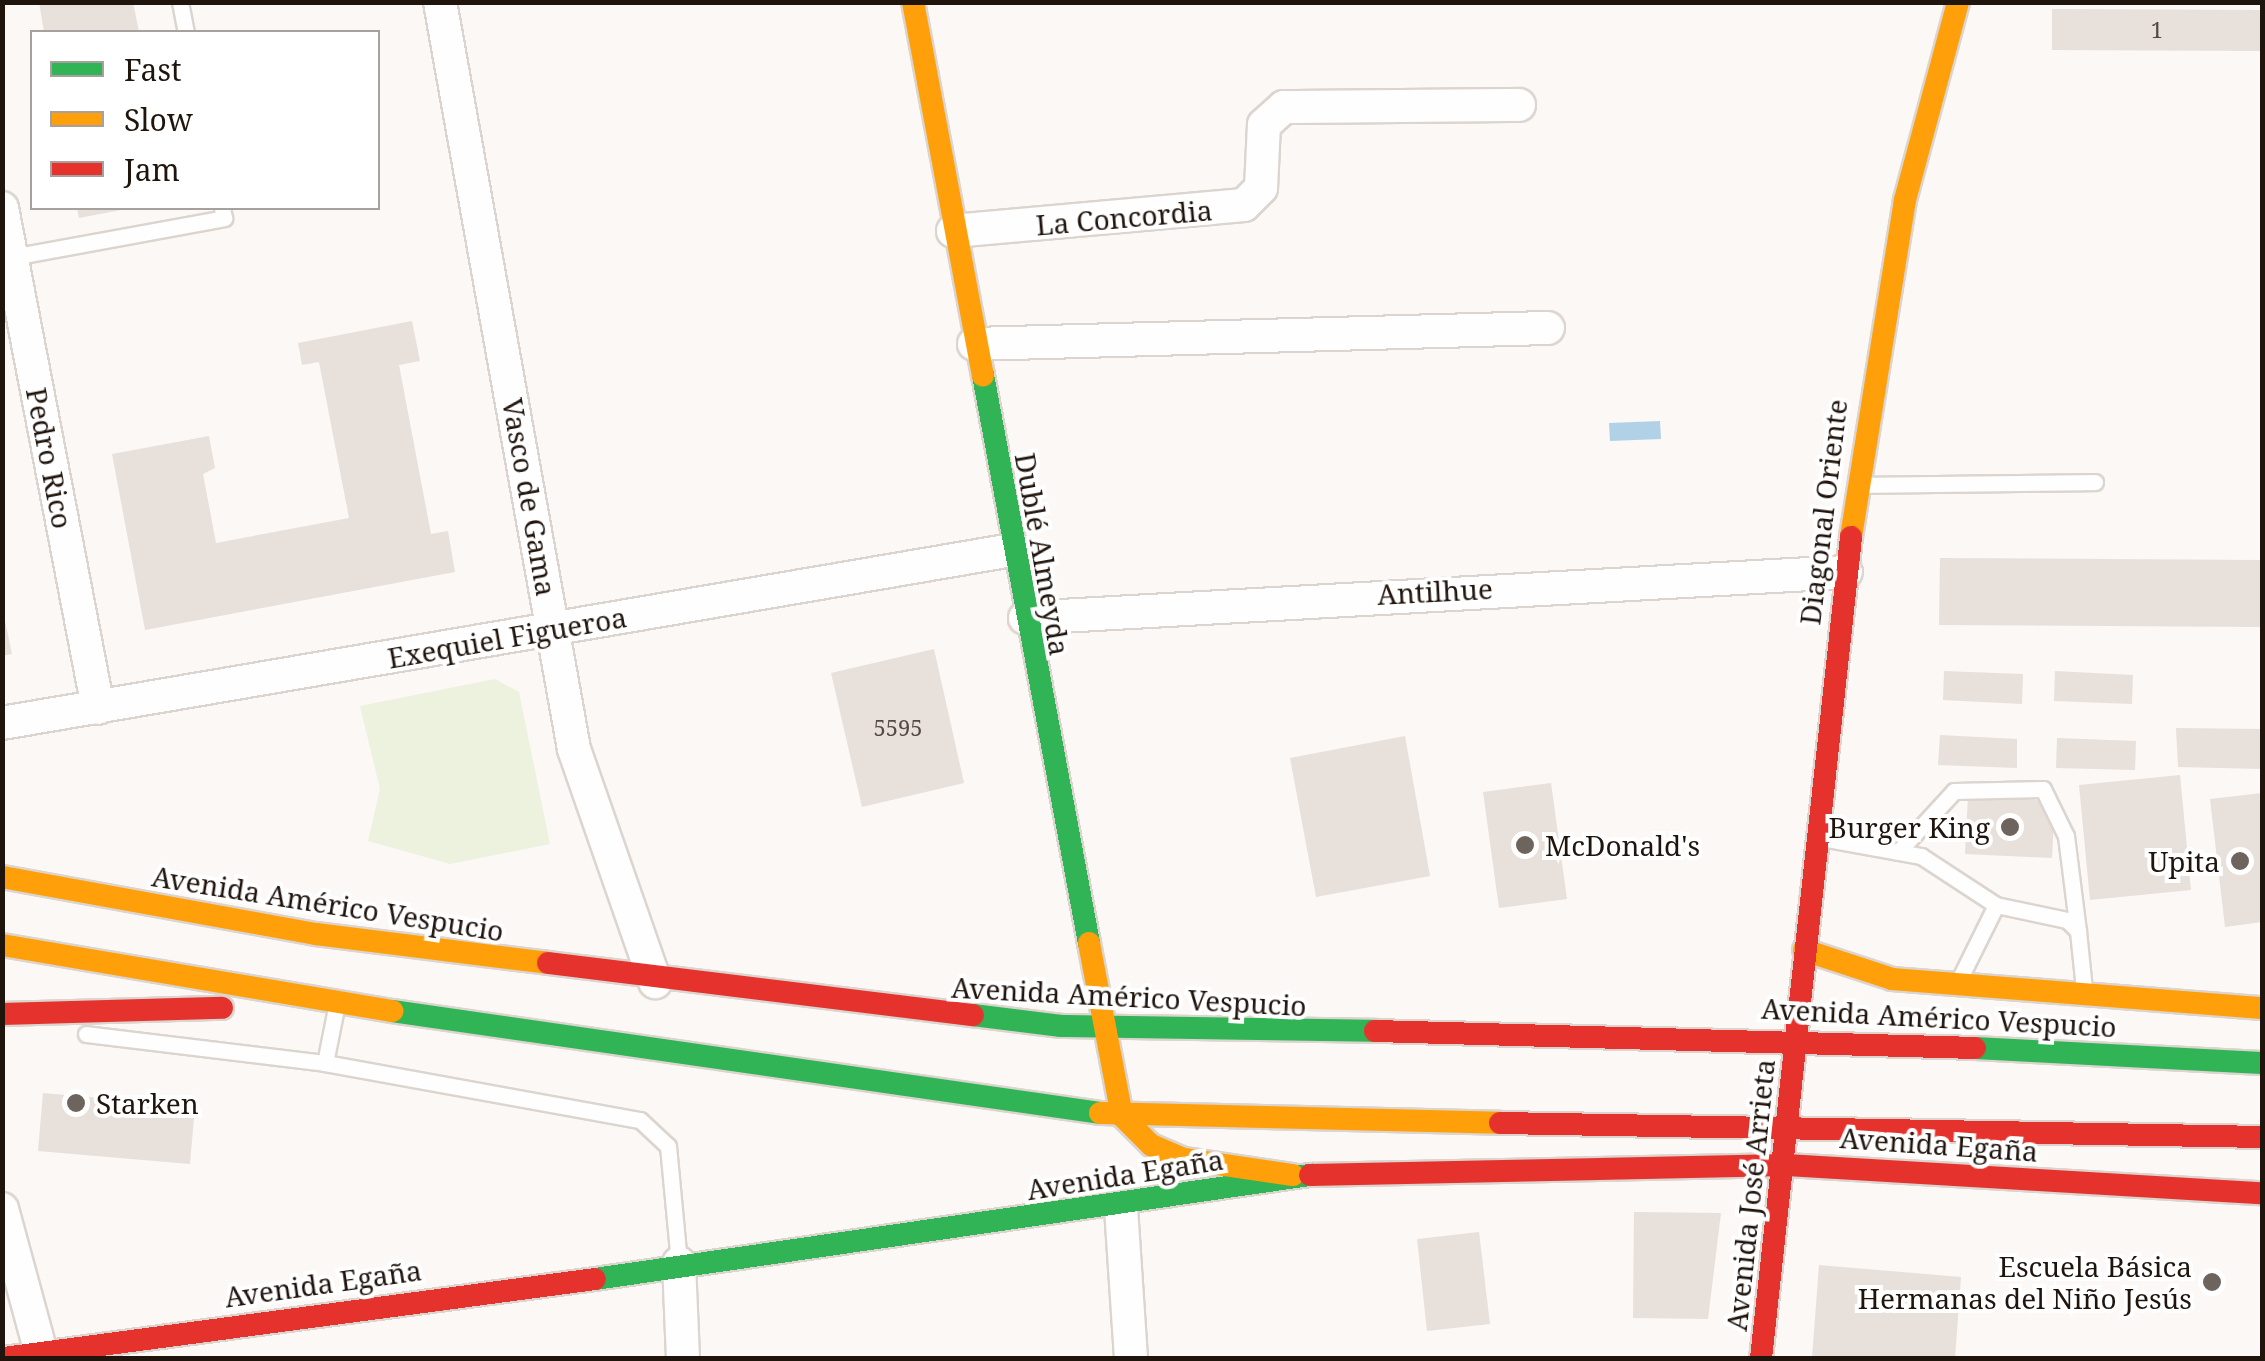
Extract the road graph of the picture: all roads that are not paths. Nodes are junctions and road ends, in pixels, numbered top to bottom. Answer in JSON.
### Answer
{"nodes":[{"id":1,"x":180,"y":2,"type":"edge"},
{"id":2,"x":440,"y":2,"type":"edge"},
{"id":3,"x":913,"y":2,"type":"edge"},
{"id":4,"x":1958,"y":2,"type":"edge"},
{"id":5,"x":186,"y":30,"type":"edge"},
{"id":6,"x":1519,"y":105,"type":"dead end"},
{"id":7,"x":2,"y":208,"type":"edge"},
{"id":8,"x":222,"y":210,"type":"edge"},
{"id":9,"x":954,"y":231,"type":"junction"},
{"id":10,"x":12,"y":257,"type":"junction"},
{"id":11,"x":1548,"y":328,"type":"dead end"},
{"id":12,"x":974,"y":344,"type":"junction"},
{"id":13,"x":2095,"y":482,"type":"dead end"},
{"id":14,"x":1856,"y":485,"type":"junction"},
{"id":15,"x":1012,"y":550,"type":"junction"},
{"id":16,"x":1846,"y":572,"type":"junction"},
{"id":17,"x":1024,"y":618,"type":"junction"},
{"id":18,"x":554,"y":630,"type":"junction"},
{"id":19,"x":98,"y":708,"type":"junction"},
{"id":20,"x":2,"y":722,"type":"edge"},
{"id":21,"x":1815,"y":837,"type":"junction"},
{"id":22,"x":1898,"y":852,"type":"junction"},
{"id":23,"x":7,"y":876,"type":"edge"},
{"id":24,"x":1996,"y":906,"type":"junction"},
{"id":25,"x":2078,"y":931,"type":"junction"},
{"id":26,"x":2,"y":945,"type":"edge"},
{"id":27,"x":1804,"y":950,"type":"junction"},
{"id":28,"x":655,"y":982,"type":"junction"},
{"id":29,"x":2262,"y":986,"type":"edge"},
{"id":30,"x":1956,"y":987,"type":"junction"},
{"id":31,"x":2085,"y":998,"type":"junction"},
{"id":32,"x":336,"y":1004,"type":"junction"},
{"id":33,"x":2,"y":1014,"type":"edge"},
{"id":34,"x":2244,"y":1018,"type":"edge"},
{"id":35,"x":2,"y":1023,"type":"edge"},
{"id":36,"x":1102,"y":1029,"type":"junction"},
{"id":37,"x":1797,"y":1038,"type":"junction"},
{"id":38,"x":2207,"y":1062,"type":"junction"},
{"id":39,"x":326,"y":1063,"type":"junction"},
{"id":40,"x":2262,"y":1063,"type":"edge"},
{"id":41,"x":1122,"y":1116,"type":"junction"},
{"id":42,"x":1790,"y":1122,"type":"junction"},
{"id":43,"x":2262,"y":1137,"type":"edge"},
{"id":44,"x":1785,"y":1165,"type":"junction"},
{"id":45,"x":1293,"y":1175,"type":"junction"},
{"id":46,"x":2262,"y":1193,"type":"edge"},
{"id":47,"x":1120,"y":1208,"type":"junction"},
{"id":48,"x":2,"y":1210,"type":"edge"},
{"id":49,"x":679,"y":1262,"type":"junction"},
{"id":50,"x":14,"y":1295,"type":"edge"},
{"id":51,"x":93,"y":1352,"type":"edge"},
{"id":52,"x":41,"y":1353,"type":"junction"},
{"id":53,"x":4,"y":1358,"type":"edge"},
{"id":54,"x":684,"y":1358,"type":"edge"},
{"id":55,"x":1131,"y":1358,"type":"edge"},
{"id":56,"x":1761,"y":1358,"type":"edge"}],
"edges":[{"from":1,"to":5,"type":"lane"},
{"from":2,"to":18,"type":"street","name":"Vasco de Gama"},
{"from":3,"to":9,"type":"main road","name":"Dublé Almeyda"},
{"from":4,"to":14,"type":"main road","name":"Diagonal Oriente"},
{"from":6,"to":9,"type":"street","name":"La Concordia"},
{"from":7,"to":10,"type":"street","name":"Pedro Rico"},
{"from":8,"to":10,"type":"lane"},
{"from":9,"to":12,"type":"main road","name":"Dublé Almeyda"},
{"from":10,"to":19,"type":"street","name":"Pedro Rico"},
{"from":11,"to":12,"type":"street"},
{"from":12,"to":15,"type":"main road","name":"Dublé Almeyda"},
{"from":13,"to":14,"type":"lane"},
{"from":14,"to":16,"type":"main road","name":"Diagonal Oriente"},
{"from":15,"to":17,"type":"main road","name":"Dublé Almeyda"},
{"from":15,"to":18,"type":"street","name":"Exequiel Figueroa"},
{"from":16,"to":17,"type":"street","name":"Antilhue"},
{"from":16,"to":21,"type":"main road","name":"Diagonal Oriente"},
{"from":17,"to":36,"type":"main road","name":"Dublé Almeyda"},
{"from":18,"to":19,"type":"street","name":"Exequiel Figueroa"},
{"from":18,"to":28,"type":"street","name":"Vasco de Gama"},
{"from":19,"to":20,"type":"street","name":"Exequiel Figueroa"},
{"from":21,"to":22,"type":"lane"},
{"from":21,"to":27,"type":"main road","name":"Diagonal Oriente"},
{"from":22,"to":24,"type":"lane"},
{"from":22,"to":25,"type":"lane"},
{"from":23,"to":28,"type":"main road","name":"Avenida Américo Vespucio"},
{"from":24,"to":25,"type":"lane"},
{"from":24,"to":30,"type":"lane"},
{"from":25,"to":31,"type":"lane"},
{"from":26,"to":32,"type":"main road"},
{"from":27,"to":30,"type":"main road","name":"Avenida Américo Vespucio"},
{"from":27,"to":37,"type":"main road","name":"Diagonal Oriente"},
{"from":28,"to":36,"type":"main road","name":"Avenida Américo Vespucio"},
{"from":29,"to":34,"type":"lane"},
{"from":30,"to":31,"type":"main road","name":"Avenida Américo Vespucio"},
{"from":31,"to":34,"type":"main road","name":"Avenida Américo Vespucio"},
{"from":32,"to":33,"type":"main road"},
{"from":32,"to":39,"type":"lane"},
{"from":32,"to":41,"type":"main road"},
{"from":34,"to":38,"type":"lane"},
{"from":35,"to":39,"type":"lane"},
{"from":36,"to":37,"type":"main road","name":"Avenida Américo Vespucio"},
{"from":36,"to":41,"type":"main road","name":"Dublé Almeyda"},
{"from":37,"to":38,"type":"main road","name":"Avenida Américo Vespucio"},
{"from":37,"to":42,"type":"main road","name":"Avenida José Arrieta"},
{"from":38,"to":40,"type":"main road","name":"Avenida Américo Vespucio"},
{"from":39,"to":49,"type":"lane"},
{"from":41,"to":42,"type":"main road"},
{"from":41,"to":45,"type":"main road"},
{"from":42,"to":43,"type":"main road"},
{"from":42,"to":44,"type":"main road","name":"Avenida José Arrieta"},
{"from":44,"to":45,"type":"main road","name":"Avenida Egaña"},
{"from":44,"to":46,"type":"main road","name":"Avenida Egaña"},
{"from":44,"to":56,"type":"main road","name":"Avenida José Arrieta"},
{"from":45,"to":47,"type":"main road","name":"Avenida Egaña"},
{"from":47,"to":49,"type":"main road","name":"Avenida Egaña"},
{"from":47,"to":55,"type":"street"},
{"from":48,"to":50,"type":"street"},
{"from":49,"to":51,"type":"main road","name":"Avenida Egaña"},
{"from":49,"to":54,"type":"street"},
{"from":50,"to":52,"type":"street"},
{"from":51,"to":52,"type":"main road","name":"Avenida Egaña"},
{"from":52,"to":53,"type":"main road","name":"Avenida Egaña"}]}
